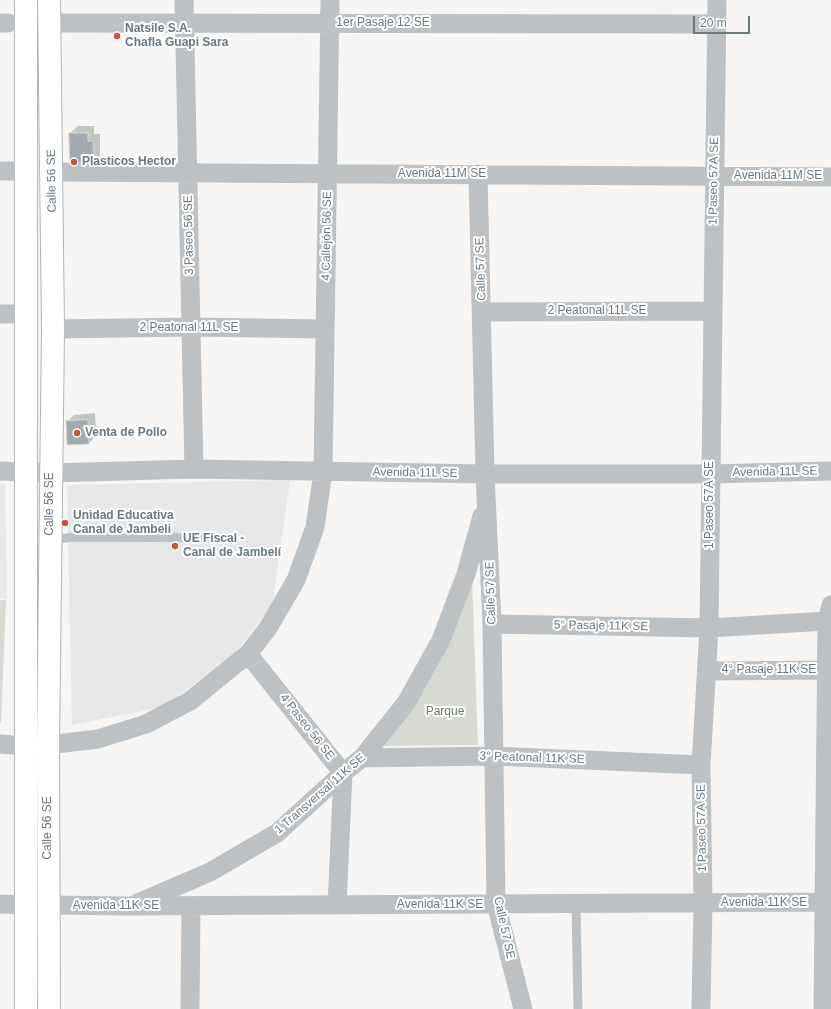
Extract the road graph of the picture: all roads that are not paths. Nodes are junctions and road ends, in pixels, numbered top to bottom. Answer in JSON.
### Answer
{"nodes":[{"id":1,"x":26,"y":0,"type":"edge"},
{"id":2,"x":49,"y":0,"type":"edge"},
{"id":3,"x":184,"y":0,"type":"edge"},
{"id":4,"x":330,"y":0,"type":"edge"},
{"id":5,"x":717,"y":0,"type":"edge"},
{"id":6,"x":49,"y":22,"type":"junction"},
{"id":7,"x":184,"y":23,"type":"junction"},
{"id":8,"x":330,"y":23,"type":"junction"},
{"id":9,"x":717,"y":24,"type":"junction"},
{"id":10,"x":0,"y":171,"type":"edge"},
{"id":11,"x":26,"y":171,"type":"junction"},
{"id":12,"x":52,"y":172,"type":"junction"},
{"id":13,"x":188,"y":172,"type":"junction"},
{"id":14,"x":328,"y":173,"type":"junction"},
{"id":15,"x":478,"y":174,"type":"junction"},
{"id":16,"x":714,"y":176,"type":"junction"},
{"id":17,"x":831,"y":177,"type":"edge"},
{"id":18,"x":712,"y":311,"type":"junction"},
{"id":19,"x":482,"y":312,"type":"junction"},
{"id":20,"x":0,"y":314,"type":"edge"},
{"id":21,"x":27,"y":314,"type":"junction"},
{"id":22,"x":191,"y":327,"type":"junction"},
{"id":23,"x":53,"y":329,"type":"junction"},
{"id":24,"x":326,"y":329,"type":"junction"},
{"id":25,"x":194,"y":469,"type":"junction"},
{"id":26,"x":0,"y":471,"type":"edge"},
{"id":27,"x":26,"y":471,"type":"junction"},
{"id":28,"x":831,"y":471,"type":"edge"},
{"id":29,"x":324,"y":472,"type":"junction"},
{"id":30,"x":50,"y":473,"type":"junction"},
{"id":31,"x":485,"y":474,"type":"junction"},
{"id":32,"x":710,"y":474,"type":"junction"},
{"id":33,"x":487,"y":501,"type":"junction"},
{"id":34,"x":226,"y":538,"type":"dead end"},
{"id":35,"x":50,"y":540,"type":"junction"},
{"id":36,"x":829,"y":613,"type":"edge"},
{"id":37,"x":492,"y":624,"type":"junction"},
{"id":38,"x":709,"y":628,"type":"junction"},
{"id":39,"x":248,"y":654,"type":"junction"},
{"id":40,"x":828,"y":670,"type":"edge"},
{"id":41,"x":707,"y":671,"type":"junction"},
{"id":42,"x":0,"y":744,"type":"edge"},
{"id":43,"x":48,"y":745,"type":"junction"},
{"id":44,"x":26,"y":746,"type":"junction"},
{"id":45,"x":493,"y":756,"type":"junction"},
{"id":46,"x":362,"y":758,"type":"junction"},
{"id":47,"x":702,"y":765,"type":"junction"},
{"id":48,"x":343,"y":773,"type":"junction"},
{"id":49,"x":827,"y":902,"type":"edge"},
{"id":50,"x":703,"y":903,"type":"junction"},
{"id":51,"x":0,"y":904,"type":"edge"},
{"id":52,"x":25,"y":904,"type":"junction"},
{"id":53,"x":496,"y":904,"type":"junction"},
{"id":54,"x":576,"y":904,"type":"junction"},
{"id":55,"x":49,"y":905,"type":"junction"},
{"id":56,"x":337,"y":905,"type":"junction"},
{"id":57,"x":129,"y":906,"type":"junction"},
{"id":58,"x":191,"y":906,"type":"junction"},
{"id":59,"x":26,"y":1009,"type":"edge"},
{"id":60,"x":49,"y":1009,"type":"edge"},
{"id":61,"x":190,"y":1009,"type":"edge"},
{"id":62,"x":523,"y":1009,"type":"edge"},
{"id":63,"x":578,"y":1009,"type":"edge"},
{"id":64,"x":701,"y":1009,"type":"edge"},
{"id":65,"x":822,"y":1009,"type":"edge"}],
"edges":[{"from":1,"to":11,"type":"main road","name":"Calle 56 SE"},
{"from":2,"to":6,"type":"main road","name":"Calle 56 SE"},
{"from":3,"to":7,"type":"street","name":"3 Paseo 56 SE"},
{"from":4,"to":8,"type":"street","name":"4 Callejón 56 SE"},
{"from":5,"to":9,"type":"street","name":"1 Paseo 57A SE"},
{"from":6,"to":7,"type":"street","name":"1er Pasaje 12 SE"},
{"from":6,"to":12,"type":"main road","name":"Calle 56 SE"},
{"from":7,"to":8,"type":"street","name":"1er Pasaje 12 SE"},
{"from":7,"to":13,"type":"street","name":"3 Paseo 56 SE"},
{"from":8,"to":9,"type":"street","name":"1er Pasaje 12 SE"},
{"from":8,"to":14,"type":"street","name":"4 Callejón 56 SE"},
{"from":9,"to":16,"type":"street","name":"1 Paseo 57A SE"},
{"from":10,"to":11,"type":"street"},
{"from":11,"to":21,"type":"main road","name":"Calle 56 SE"},
{"from":12,"to":13,"type":"street","name":"Avenida 11M SE"},
{"from":12,"to":23,"type":"main road","name":"Calle 56 SE"},
{"from":13,"to":14,"type":"street","name":"Avenida 11M SE"},
{"from":13,"to":22,"type":"street","name":"3 Paseo 56 SE"},
{"from":14,"to":15,"type":"street","name":"Avenida 11M SE"},
{"from":14,"to":24,"type":"street","name":"4 Callejón 56 SE"},
{"from":15,"to":16,"type":"street","name":"Avenida 11M SE"},
{"from":15,"to":19,"type":"street","name":"Calle 57 SE"},
{"from":16,"to":17,"type":"street","name":"Avenida 11M SE"},
{"from":16,"to":18,"type":"street","name":"1 Paseo 57A SE"},
{"from":18,"to":19,"type":"street","name":"2 Peatonal 11L SE"},
{"from":18,"to":32,"type":"street","name":"1 Paseo 57A SE"},
{"from":19,"to":31,"type":"street","name":"Calle 57 SE"},
{"from":20,"to":21,"type":"street"},
{"from":21,"to":27,"type":"main road","name":"Calle 56 SE"},
{"from":22,"to":23,"type":"street","name":"2 Peatonal 11L SE"},
{"from":22,"to":24,"type":"street","name":"2 Peatonal 11L SE"},
{"from":22,"to":25,"type":"street","name":"3 Paseo 56 SE"},
{"from":23,"to":30,"type":"main road","name":"Calle 56 SE"},
{"from":24,"to":29,"type":"street","name":"4 Callejón 56 SE"},
{"from":25,"to":29,"type":"street","name":"Avenida 11L SE"},
{"from":25,"to":30,"type":"street","name":"Avenida 11L SE"},
{"from":26,"to":27,"type":"street","name":"Avenida 11L SE"},
{"from":27,"to":30,"type":"street","name":"Avenida 11L SE"},
{"from":27,"to":44,"type":"main road","name":"Calle 56 SE"},
{"from":28,"to":32,"type":"street","name":"Avenida 11L SE"},
{"from":29,"to":31,"type":"street","name":"Avenida 11L SE"},
{"from":29,"to":39,"type":"street","name":"4 Callejón 56 SE"},
{"from":30,"to":35,"type":"main road","name":"Calle 56 SE"},
{"from":31,"to":32,"type":"street","name":"Avenida 11L SE"},
{"from":31,"to":33,"type":"street","name":"Calle 57 SE"},
{"from":32,"to":38,"type":"street","name":"1 Paseo 57A SE"},
{"from":33,"to":37,"type":"street","name":"Calle 57 SE"},
{"from":33,"to":46,"type":"street","name":"1 Transversal 11K SE"},
{"from":34,"to":35,"type":"lane"},
{"from":35,"to":43,"type":"main road","name":"Calle 56 SE"},
{"from":36,"to":38,"type":"street","name":"5° Pasaje 11K SE"},
{"from":36,"to":40,"type":"street"},
{"from":37,"to":38,"type":"street","name":"5° Pasaje 11K SE"},
{"from":37,"to":45,"type":"street","name":"Calle 57 SE"},
{"from":38,"to":41,"type":"street","name":"1 Paseo 57A SE"},
{"from":39,"to":43,"type":"street","name":"4 Callejón 56 SE"},
{"from":39,"to":48,"type":"street","name":"4 Paseo 56 SE"},
{"from":40,"to":41,"type":"street","name":"4° Pasaje 11K SE"},
{"from":40,"to":49,"type":"street"},
{"from":41,"to":47,"type":"street","name":"1 Paseo 57A SE"},
{"from":42,"to":44,"type":"street"},
{"from":43,"to":55,"type":"main road","name":"Calle 56 SE"},
{"from":44,"to":52,"type":"main road","name":"Calle 56 SE"},
{"from":45,"to":46,"type":"street","name":"3° Peatonal 11K SE"},
{"from":45,"to":47,"type":"street","name":"3° Peatonal 11K SE"},
{"from":45,"to":53,"type":"street","name":"Calle 57 SE"},
{"from":46,"to":48,"type":"street","name":"1 Transversal 11K SE"},
{"from":47,"to":50,"type":"street","name":"1 Paseo 57A SE"},
{"from":48,"to":56,"type":"street"},
{"from":48,"to":57,"type":"street","name":"1 Transversal 11K SE"},
{"from":49,"to":50,"type":"street","name":"Avenida 11K SE"},
{"from":49,"to":65,"type":"street"},
{"from":50,"to":54,"type":"street","name":"Avenida 11K SE"},
{"from":50,"to":64,"type":"street","name":"1 Paseo 57A SE"},
{"from":51,"to":52,"type":"street"},
{"from":52,"to":59,"type":"main road","name":"Calle 56 SE"},
{"from":53,"to":54,"type":"street","name":"Avenida 11K SE"},
{"from":53,"to":56,"type":"street","name":"Avenida 11K SE"},
{"from":53,"to":62,"type":"street","name":"Calle 57 SE"},
{"from":54,"to":63,"type":"lane"},
{"from":55,"to":57,"type":"street","name":"Avenida 11K SE"},
{"from":55,"to":60,"type":"main road","name":"Calle 56 SE"},
{"from":56,"to":58,"type":"street","name":"Avenida 11K SE"},
{"from":57,"to":58,"type":"street","name":"Avenida 11K SE"},
{"from":58,"to":61,"type":"street"}]}
